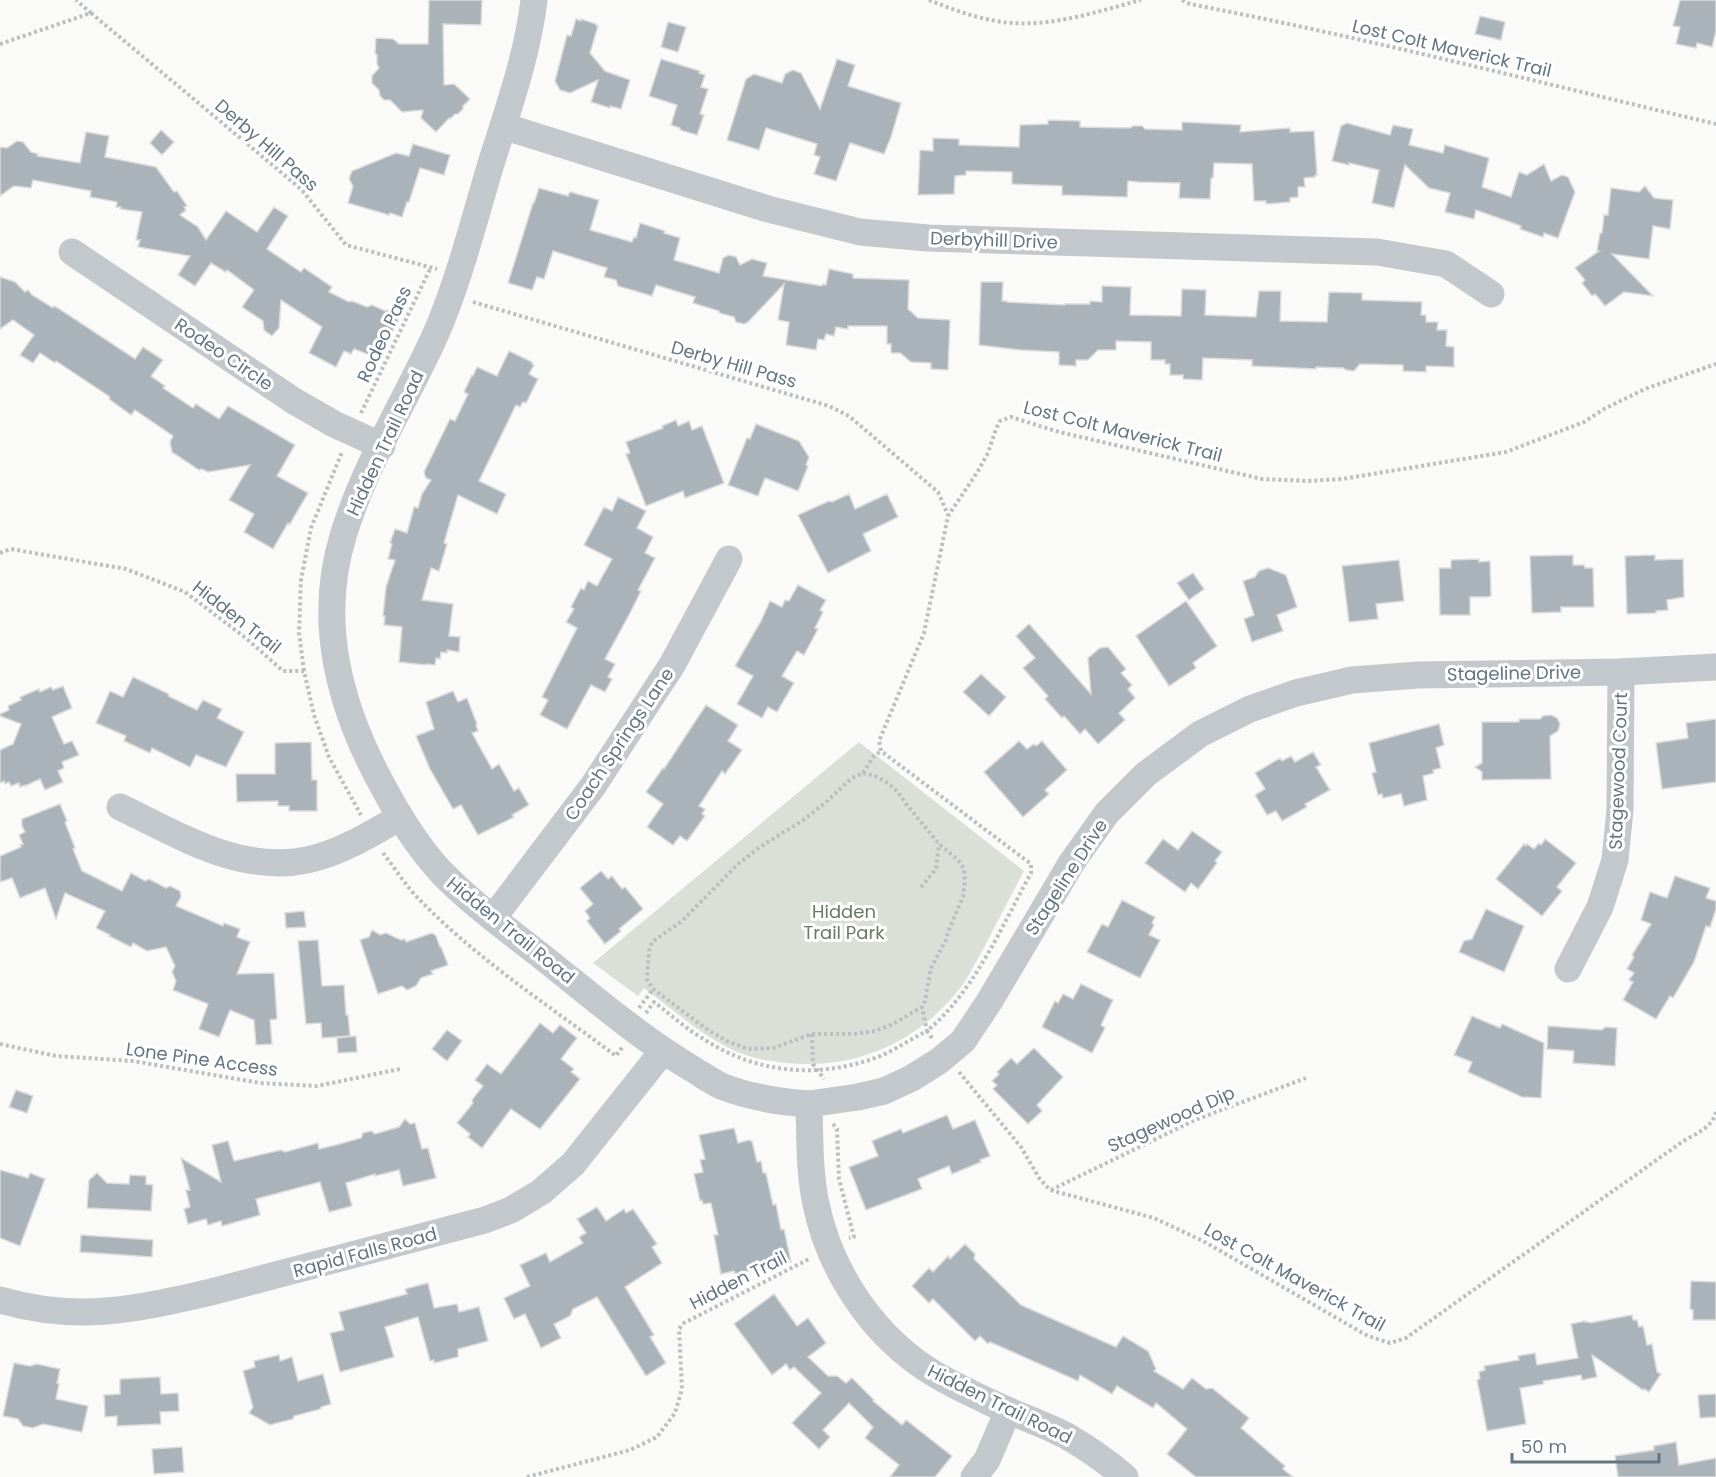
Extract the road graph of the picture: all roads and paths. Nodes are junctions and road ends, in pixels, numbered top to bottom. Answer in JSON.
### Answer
{"nodes":[{"id":1,"x":75,"y":0,"type":"edge"},
{"id":2,"x":534,"y":0,"type":"edge"},
{"id":3,"x":929,"y":0,"type":"edge"},
{"id":4,"x":1141,"y":0,"type":"edge"},
{"id":5,"x":1182,"y":0,"type":"edge"},
{"id":6,"x":91,"y":13,"type":"junction"},
{"id":7,"x":0,"y":44,"type":"edge"},
{"id":8,"x":1716,"y":124,"type":"edge"},
{"id":9,"x":503,"y":126,"type":"junction"},
{"id":10,"x":72,"y":252,"type":"dead end"},
{"id":11,"x":431,"y":267,"type":"junction"},
{"id":12,"x":437,"y":269,"type":"dead end"},
{"id":13,"x":1491,"y":294,"type":"dead end"},
{"id":14,"x":473,"y":303,"type":"dead end"},
{"id":15,"x":1716,"y":364,"type":"edge"},
{"id":16,"x":362,"y":412,"type":"dead end"},
{"id":17,"x":382,"y":446,"type":"junction"},
{"id":18,"x":948,"y":516,"type":"junction"},
{"id":19,"x":0,"y":553,"type":"edge"},
{"id":20,"x":729,"y":559,"type":"dead end"},
{"id":21,"x":1716,"y":667,"type":"edge"},
{"id":22,"x":1621,"y":672,"type":"junction"},
{"id":23,"x":881,"y":751,"type":"junction"},
{"id":24,"x":863,"y":773,"type":"junction"},
{"id":25,"x":120,"y":807,"type":"dead end"},
{"id":26,"x":362,"y":817,"type":"dead end"},
{"id":27,"x":400,"y":818,"type":"junction"},
{"id":28,"x":939,"y":844,"type":"junction"},
{"id":29,"x":382,"y":851,"type":"dead end"},
{"id":30,"x":921,"y":886,"type":"dead end"},
{"id":31,"x":493,"y":918,"type":"junction"},
{"id":32,"x":1568,"y":969,"type":"dead end"},
{"id":33,"x":922,"y":1007,"type":"junction"},
{"id":34,"x":650,"y":1009,"type":"dead end"},
{"id":35,"x":927,"y":1031,"type":"junction"},
{"id":36,"x":813,"y":1034,"type":"junction"},
{"id":37,"x":932,"y":1036,"type":"dead end"},
{"id":38,"x":0,"y":1044,"type":"edge"},
{"id":39,"x":624,"y":1045,"type":"dead end"},
{"id":40,"x":663,"y":1051,"type":"junction"},
{"id":41,"x":400,"y":1069,"type":"dead end"},
{"id":42,"x":817,"y":1071,"type":"junction"},
{"id":43,"x":958,"y":1071,"type":"dead end"},
{"id":44,"x":1306,"y":1078,"type":"dead end"},
{"id":45,"x":809,"y":1104,"type":"junction"},
{"id":46,"x":1716,"y":1112,"type":"edge"},
{"id":47,"x":837,"y":1129,"type":"dead end"},
{"id":48,"x":1050,"y":1190,"type":"junction"},
{"id":49,"x":850,"y":1238,"type":"dead end"},
{"id":50,"x":811,"y":1258,"type":"dead end"},
{"id":51,"x":0,"y":1300,"type":"edge"},
{"id":52,"x":1008,"y":1410,"type":"junction"},
{"id":53,"x":527,"y":1477,"type":"edge"},
{"id":54,"x":974,"y":1477,"type":"edge"},
{"id":55,"x":1125,"y":1477,"type":"edge"}],
"edges":[{"from":1,"to":6,"type":"path"},
{"from":2,"to":9,"type":"street","name":"Hidden Trail Road"},
{"from":3,"to":4,"type":"path"},
{"from":5,"to":8,"type":"path","name":"Lost Colt Maverick Trail"},
{"from":6,"to":7,"type":"path"},
{"from":6,"to":11,"type":"path","name":"Derby Hill Pass"},
{"from":9,"to":13,"type":"street","name":"Derbyhill Drive"},
{"from":9,"to":17,"type":"street","name":"Hidden Trail Road"},
{"from":10,"to":17,"type":"street","name":"Rodeo Circle"},
{"from":11,"to":12,"type":"path","name":"Derby Hill Pass"},
{"from":11,"to":16,"type":"path","name":"Rodeo Pass"},
{"from":14,"to":18,"type":"path","name":"Derby Hill Pass"},
{"from":15,"to":18,"type":"path","name":"Lost Colt Maverick Trail"},
{"from":17,"to":27,"type":"street","name":"Hidden Trail Road"},
{"from":18,"to":23,"type":"path","name":"Lost Colt Maverick Trail"},
{"from":19,"to":26,"type":"path","name":"Hidden Trail"},
{"from":20,"to":31,"type":"street","name":"Coach Springs Lane"},
{"from":21,"to":22,"type":"street","name":"Stageline Drive"},
{"from":22,"to":32,"type":"street","name":"Stagewood Court"},
{"from":22,"to":45,"type":"street","name":"Stageline Drive"},
{"from":23,"to":24,"type":"path"},
{"from":23,"to":35,"type":"path"},
{"from":24,"to":28,"type":"path"},
{"from":24,"to":36,"type":"path"},
{"from":25,"to":27,"type":"street"},
{"from":27,"to":31,"type":"street","name":"Hidden Trail Road"},
{"from":28,"to":30,"type":"path"},
{"from":28,"to":33,"type":"path"},
{"from":29,"to":39,"type":"path"},
{"from":31,"to":40,"type":"street","name":"Hidden Trail Road"},
{"from":33,"to":35,"type":"path"},
{"from":33,"to":36,"type":"path"},
{"from":34,"to":42,"type":"path"},
{"from":35,"to":37,"type":"path"},
{"from":35,"to":42,"type":"path"},
{"from":36,"to":42,"type":"path"},
{"from":38,"to":41,"type":"path","name":"Lone Pine Access"},
{"from":40,"to":45,"type":"street","name":"Hidden Trail Road"},
{"from":40,"to":51,"type":"street","name":"Rapid Falls Road"},
{"from":43,"to":48,"type":"path"},
{"from":44,"to":48,"type":"path","name":"Stagewood Dip"},
{"from":45,"to":52,"type":"street","name":"Hidden Trail Road"},
{"from":46,"to":48,"type":"path","name":"Lost Colt Maverick Trail"},
{"from":47,"to":49,"type":"path"},
{"from":50,"to":53,"type":"path","name":"Hidden Trail"},
{"from":52,"to":54,"type":"street"},
{"from":52,"to":55,"type":"street","name":"Hidden Trail Road"}]}
